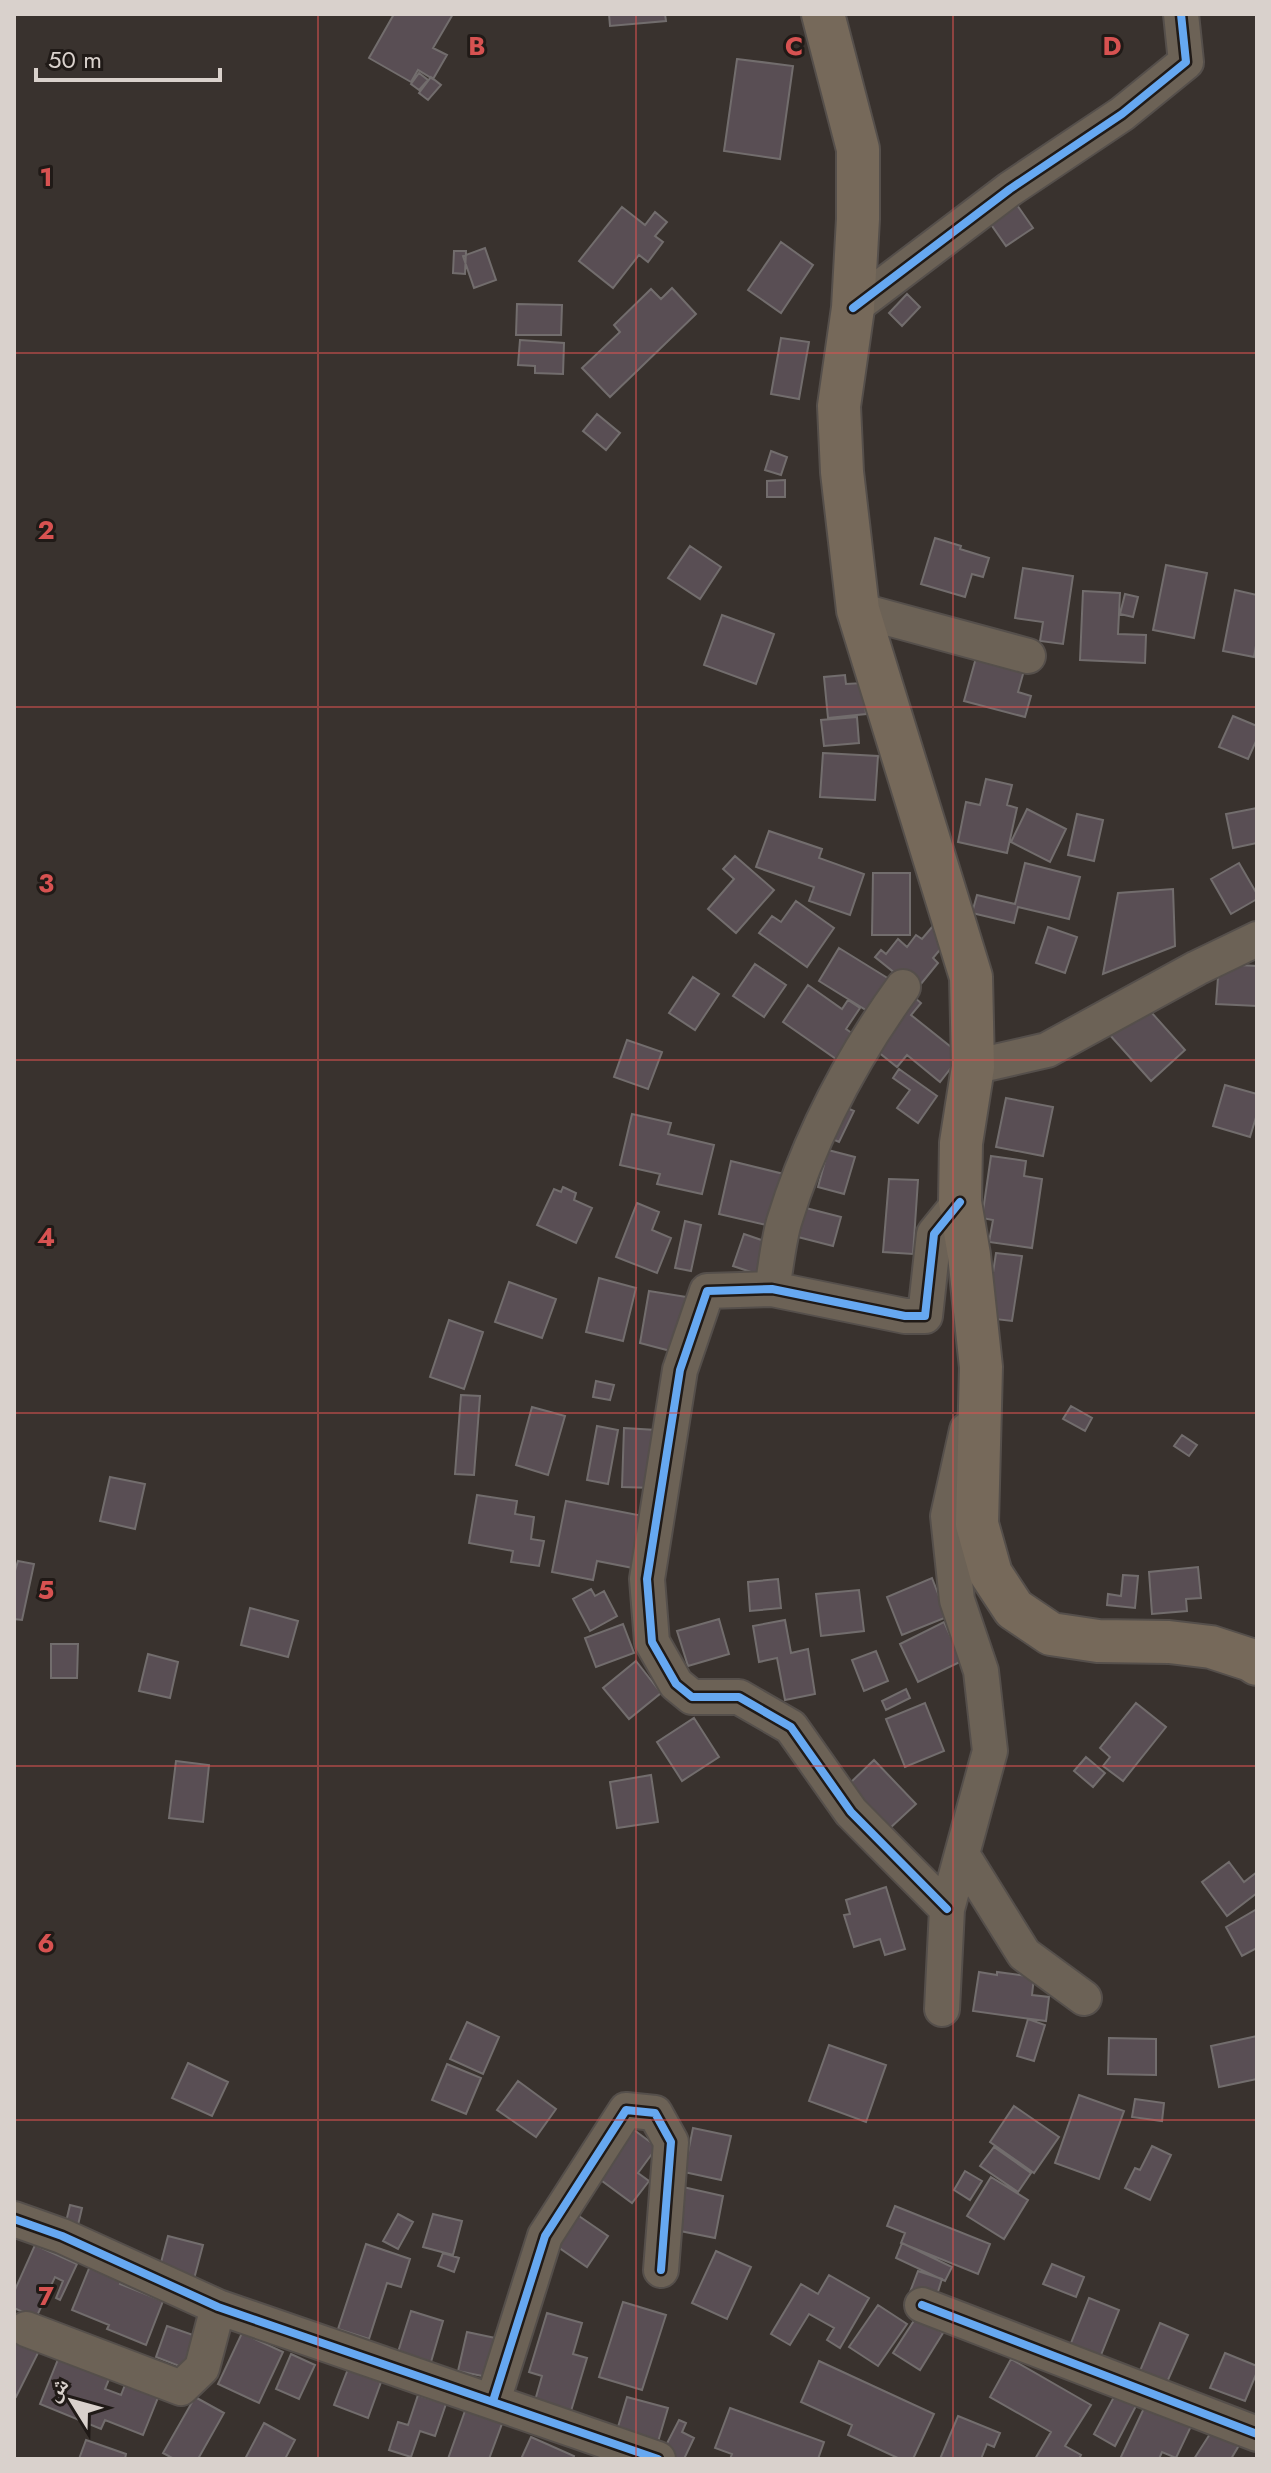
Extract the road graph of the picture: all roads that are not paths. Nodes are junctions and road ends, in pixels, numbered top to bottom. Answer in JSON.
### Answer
{"nodes":[{"id":1,"x":823,"y":14,"type":"edge"},
{"id":2,"x":1181,"y":14,"type":"edge"},
{"id":3,"x":853,"y":308,"type":"junction"},
{"id":4,"x":858,"y":610,"type":"junction"},
{"id":5,"x":1028,"y":656,"type":"dead end"},
{"id":6,"x":1257,"y":939,"type":"edge"},
{"id":7,"x":903,"y":987,"type":"dead end"},
{"id":8,"x":973,"y":1067,"type":"junction"},
{"id":9,"x":960,"y":1202,"type":"junction"},
{"id":10,"x":772,"y":1289,"type":"junction"},
{"id":11,"x":981,"y":1367,"type":"junction"},
{"id":12,"x":1257,"y":1664,"type":"edge"},
{"id":13,"x":963,"y":1856,"type":"junction"},
{"id":14,"x":947,"y":1909,"type":"junction"},
{"id":15,"x":1084,"y":1998,"type":"dead end"},
{"id":16,"x":942,"y":2009,"type":"dead end"},
{"id":17,"x":14,"y":2219,"type":"edge"},
{"id":18,"x":661,"y":2270,"type":"dead end"},
{"id":19,"x":922,"y":2305,"type":"dead end"},
{"id":20,"x":218,"y":2307,"type":"junction"},
{"id":21,"x":26,"y":2329,"type":"dead end"},
{"id":22,"x":493,"y":2401,"type":"junction"},
{"id":23,"x":1257,"y":2434,"type":"edge"},
{"id":24,"x":658,"y":2459,"type":"edge"}],
"edges":[{"from":1,"to":3,"type":"main road"},
{"from":2,"to":3,"type":"street"},
{"from":3,"to":4,"type":"main road"},
{"from":4,"to":5,"type":"street"},
{"from":4,"to":8,"type":"main road"},
{"from":6,"to":8,"type":"street"},
{"from":7,"to":10,"type":"street"},
{"from":8,"to":9,"type":"main road"},
{"from":9,"to":10,"type":"street"},
{"from":9,"to":11,"type":"main road"},
{"from":10,"to":14,"type":"street"},
{"from":11,"to":12,"type":"main road"},
{"from":11,"to":13,"type":"street"},
{"from":13,"to":14,"type":"street"},
{"from":13,"to":15,"type":"street"},
{"from":14,"to":16,"type":"street"},
{"from":17,"to":20,"type":"street"},
{"from":18,"to":22,"type":"street"},
{"from":19,"to":23,"type":"street"},
{"from":20,"to":21,"type":"street"},
{"from":20,"to":22,"type":"street"},
{"from":22,"to":24,"type":"street"}]}
